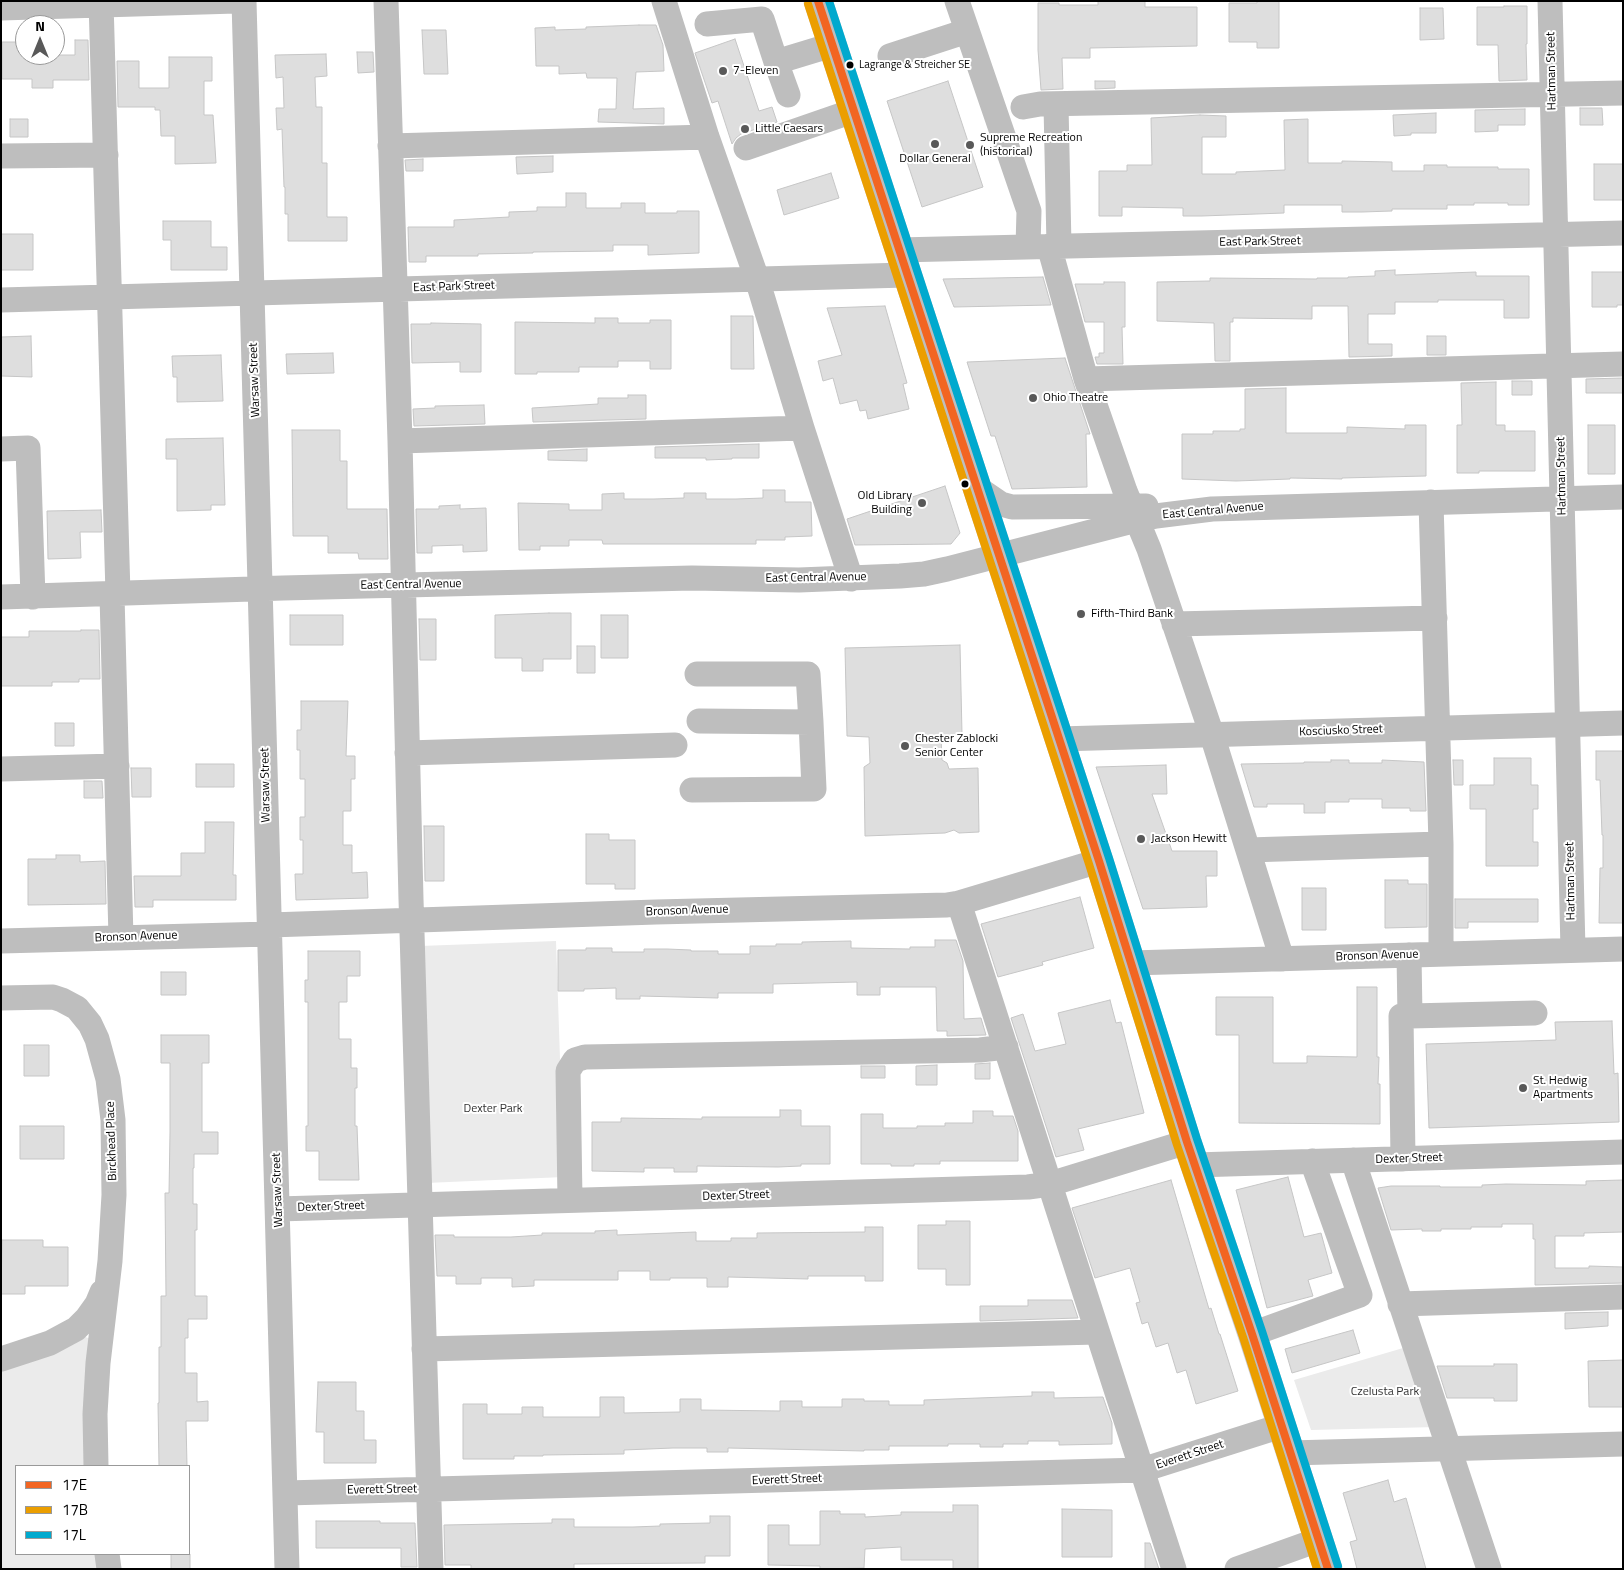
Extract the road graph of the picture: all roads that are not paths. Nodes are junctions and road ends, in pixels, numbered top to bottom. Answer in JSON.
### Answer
{"nodes":[{"id":1,"x":236,"y":1,"type":"edge"},
{"id":2,"x":244,"y":1,"type":"edge"},
{"id":3,"x":386,"y":1,"type":"edge"},
{"id":4,"x":664,"y":1,"type":"edge"},
{"id":5,"x":818,"y":1,"type":"edge"},
{"id":6,"x":957,"y":1,"type":"edge"},
{"id":7,"x":1550,"y":1,"type":"edge"},
{"id":8,"x":102,"y":3,"type":"edge"},
{"id":9,"x":1,"y":8,"type":"edge"},
{"id":10,"x":760,"y":10,"type":"edge"},
{"id":11,"x":708,"y":24,"type":"dead end"},
{"id":12,"x":967,"y":31,"type":"junction"},
{"id":13,"x":832,"y":45,"type":"junction"},
{"id":14,"x":890,"y":56,"type":"dead end"},
{"id":15,"x":776,"y":62,"type":"junction"},
{"id":16,"x":1623,"y":93,"type":"edge"},
{"id":17,"x":788,"y":95,"type":"dead end"},
{"id":18,"x":1553,"y":95,"type":"junction"},
{"id":19,"x":1056,"y":104,"type":"junction"},
{"id":20,"x":1023,"y":106,"type":"dead end"},
{"id":21,"x":853,"y":112,"type":"junction"},
{"id":22,"x":708,"y":137,"type":"junction"},
{"id":23,"x":390,"y":146,"type":"junction"},
{"id":24,"x":746,"y":148,"type":"dead end"},
{"id":25,"x":106,"y":155,"type":"junction"},
{"id":26,"x":1,"y":156,"type":"edge"},
{"id":27,"x":1623,"y":233,"type":"edge"},
{"id":28,"x":1556,"y":236,"type":"junction"},
{"id":29,"x":1045,"y":246,"type":"junction"},
{"id":30,"x":902,"y":262,"type":"junction"},
{"id":31,"x":756,"y":279,"type":"junction"},
{"id":32,"x":395,"y":288,"type":"junction"},
{"id":33,"x":253,"y":292,"type":"junction"},
{"id":34,"x":110,"y":296,"type":"junction"},
{"id":35,"x":1,"y":300,"type":"edge"},
{"id":36,"x":1623,"y":364,"type":"edge"},
{"id":37,"x":1559,"y":366,"type":"junction"},
{"id":38,"x":1086,"y":379,"type":"junction"},
{"id":39,"x":802,"y":428,"type":"junction"},
{"id":40,"x":400,"y":441,"type":"junction"},
{"id":41,"x":1,"y":449,"type":"edge"},
{"id":42,"x":976,"y":487,"type":"junction"},
{"id":43,"x":1623,"y":497,"type":"edge"},
{"id":44,"x":1562,"y":498,"type":"junction"},
{"id":45,"x":1432,"y":502,"type":"junction"},
{"id":46,"x":1134,"y":513,"type":"junction"},
{"id":47,"x":999,"y":555,"type":"junction"},
{"id":48,"x":851,"y":579,"type":"junction"},
{"id":49,"x":404,"y":586,"type":"junction"},
{"id":50,"x":261,"y":589,"type":"junction"},
{"id":51,"x":115,"y":594,"type":"junction"},
{"id":52,"x":1,"y":597,"type":"edge"},
{"id":53,"x":33,"y":597,"type":"junction"},
{"id":54,"x":1435,"y":618,"type":"junction"},
{"id":55,"x":1174,"y":624,"type":"junction"},
{"id":56,"x":697,"y":674,"type":"dead end"},
{"id":57,"x":699,"y":721,"type":"dead end"},
{"id":58,"x":811,"y":722,"type":"junction"},
{"id":59,"x":1623,"y":724,"type":"edge"},
{"id":60,"x":1568,"y":725,"type":"junction"},
{"id":61,"x":1438,"y":729,"type":"junction"},
{"id":62,"x":1212,"y":735,"type":"junction"},
{"id":63,"x":1059,"y":739,"type":"junction"},
{"id":64,"x":675,"y":745,"type":"dead end"},
{"id":65,"x":407,"y":753,"type":"junction"},
{"id":66,"x":117,"y":766,"type":"junction"},
{"id":67,"x":1,"y":769,"type":"edge"},
{"id":68,"x":692,"y":790,"type":"dead end"},
{"id":69,"x":1441,"y":844,"type":"junction"},
{"id":70,"x":1248,"y":850,"type":"junction"},
{"id":71,"x":1099,"y":861,"type":"junction"},
{"id":72,"x":959,"y":903,"type":"junction"},
{"id":73,"x":412,"y":921,"type":"junction"},
{"id":74,"x":270,"y":929,"type":"junction"},
{"id":75,"x":121,"y":938,"type":"junction"},
{"id":76,"x":1,"y":941,"type":"edge"},
{"id":77,"x":1623,"y":949,"type":"edge"},
{"id":78,"x":1573,"y":950,"type":"junction"},
{"id":79,"x":1441,"y":954,"type":"junction"},
{"id":80,"x":1408,"y":955,"type":"junction"},
{"id":81,"x":1282,"y":959,"type":"junction"},
{"id":82,"x":1131,"y":963,"type":"junction"},
{"id":83,"x":1,"y":998,"type":"edge"},
{"id":84,"x":1535,"y":1013,"type":"dead end"},
{"id":85,"x":1410,"y":1016,"type":"junction"},
{"id":86,"x":1006,"y":1047,"type":"junction"},
{"id":87,"x":1623,"y":1152,"type":"edge"},
{"id":88,"x":1191,"y":1153,"type":"junction"},
{"id":89,"x":1403,"y":1159,"type":"junction"},
{"id":90,"x":1353,"y":1160,"type":"junction"},
{"id":91,"x":1312,"y":1161,"type":"junction"},
{"id":92,"x":1050,"y":1184,"type":"junction"},
{"id":93,"x":570,"y":1200,"type":"junction"},
{"id":94,"x":420,"y":1205,"type":"junction"},
{"id":95,"x":278,"y":1208,"type":"junction"},
{"id":96,"x":108,"y":1270,"type":"junction"},
{"id":97,"x":1623,"y":1297,"type":"edge"},
{"id":98,"x":1400,"y":1304,"type":"junction"},
{"id":99,"x":1097,"y":1332,"type":"junction"},
{"id":100,"x":1252,"y":1334,"type":"junction"},
{"id":101,"x":424,"y":1349,"type":"junction"},
{"id":102,"x":1,"y":1359,"type":"edge"},
{"id":103,"x":1281,"y":1426,"type":"junction"},
{"id":104,"x":1623,"y":1444,"type":"edge"},
{"id":105,"x":1449,"y":1449,"type":"junction"},
{"id":106,"x":1290,"y":1454,"type":"junction"},
{"id":107,"x":96,"y":1465,"type":"edge"},
{"id":108,"x":1142,"y":1470,"type":"junction"},
{"id":109,"x":428,"y":1489,"type":"junction"},
{"id":110,"x":286,"y":1493,"type":"junction"},
{"id":111,"x":1318,"y":1540,"type":"junction"},
{"id":112,"x":107,"y":1555,"type":"edge"},
{"id":113,"x":109,"y":1569,"type":"edge"},
{"id":114,"x":287,"y":1569,"type":"edge"},
{"id":115,"x":431,"y":1569,"type":"edge"},
{"id":116,"x":1174,"y":1569,"type":"edge"},
{"id":117,"x":1238,"y":1569,"type":"edge"},
{"id":118,"x":1328,"y":1569,"type":"edge"},
{"id":119,"x":1489,"y":1569,"type":"edge"}],
"edges":[{"from":1,"to":8,"type":"street"},
{"from":2,"to":33,"type":"street","name":"Warsaw Street"},
{"from":3,"to":23,"type":"street"},
{"from":4,"to":22,"type":"street"},
{"from":5,"to":13,"type":"main road"},
{"from":6,"to":12,"type":"street"},
{"from":7,"to":18,"type":"street","name":"Hartman Street"},
{"from":8,"to":9,"type":"street"},
{"from":8,"to":25,"type":"street"},
{"from":10,"to":11,"type":"street"},
{"from":10,"to":15,"type":"street"},
{"from":12,"to":14,"type":"street"},
{"from":12,"to":29,"type":"street"},
{"from":13,"to":15,"type":"street"},
{"from":13,"to":21,"type":"main road"},
{"from":15,"to":17,"type":"street"},
{"from":16,"to":18,"type":"street"},
{"from":18,"to":19,"type":"street"},
{"from":18,"to":28,"type":"street","name":"Hartman Street"},
{"from":19,"to":20,"type":"street"},
{"from":19,"to":29,"type":"street"},
{"from":21,"to":24,"type":"street"},
{"from":21,"to":30,"type":"main road"},
{"from":22,"to":23,"type":"street"},
{"from":22,"to":31,"type":"street"},
{"from":23,"to":32,"type":"street"},
{"from":25,"to":26,"type":"street"},
{"from":25,"to":34,"type":"street"},
{"from":27,"to":28,"type":"street","name":"East Park Street"},
{"from":28,"to":29,"type":"street","name":"East Park Street"},
{"from":28,"to":37,"type":"street","name":"Hartman Street"},
{"from":29,"to":30,"type":"street","name":"East Park Street"},
{"from":29,"to":38,"type":"street"},
{"from":30,"to":31,"type":"street","name":"East Park Street"},
{"from":30,"to":42,"type":"main road"},
{"from":31,"to":32,"type":"street","name":"East Park Street"},
{"from":31,"to":39,"type":"street"},
{"from":32,"to":33,"type":"street","name":"East Park Street"},
{"from":32,"to":40,"type":"street"},
{"from":33,"to":34,"type":"street","name":"East Park Street"},
{"from":33,"to":50,"type":"street","name":"Warsaw Street"},
{"from":34,"to":35,"type":"street","name":"East Park Street"},
{"from":34,"to":51,"type":"street"},
{"from":36,"to":37,"type":"street"},
{"from":37,"to":38,"type":"street"},
{"from":37,"to":44,"type":"street","name":"Hartman Street"},
{"from":38,"to":46,"type":"street"},
{"from":39,"to":40,"type":"street"},
{"from":39,"to":48,"type":"street"},
{"from":40,"to":49,"type":"street"},
{"from":41,"to":53,"type":"street"},
{"from":42,"to":46,"type":"street"},
{"from":42,"to":47,"type":"main road"},
{"from":43,"to":44,"type":"street","name":"East Central Avenue"},
{"from":44,"to":45,"type":"street","name":"East Central Avenue"},
{"from":44,"to":60,"type":"street","name":"Hartman Street"},
{"from":45,"to":46,"type":"street","name":"East Central Avenue"},
{"from":45,"to":54,"type":"street"},
{"from":46,"to":47,"type":"street","name":"East Central Avenue"},
{"from":46,"to":55,"type":"street"},
{"from":47,"to":48,"type":"street","name":"East Central Avenue"},
{"from":47,"to":63,"type":"main road"},
{"from":48,"to":49,"type":"street","name":"East Central Avenue"},
{"from":49,"to":50,"type":"street","name":"East Central Avenue"},
{"from":49,"to":65,"type":"street"},
{"from":50,"to":51,"type":"street","name":"East Central Avenue"},
{"from":50,"to":74,"type":"street","name":"Warsaw Street"},
{"from":51,"to":53,"type":"street","name":"East Central Avenue"},
{"from":51,"to":66,"type":"street"},
{"from":52,"to":53,"type":"street","name":"East Central Avenue"},
{"from":54,"to":55,"type":"street"},
{"from":54,"to":61,"type":"street"},
{"from":55,"to":62,"type":"street"},
{"from":56,"to":58,"type":"street"},
{"from":57,"to":58,"type":"street"},
{"from":58,"to":68,"type":"street"},
{"from":59,"to":60,"type":"street","name":"Kosciusko Street"},
{"from":60,"to":61,"type":"street","name":"Kosciusko Street"},
{"from":60,"to":78,"type":"street","name":"Hartman Street"},
{"from":61,"to":62,"type":"street","name":"Kosciusko Street"},
{"from":61,"to":69,"type":"street"},
{"from":62,"to":63,"type":"street","name":"Kosciusko Street"},
{"from":62,"to":70,"type":"street"},
{"from":63,"to":71,"type":"main road"},
{"from":64,"to":65,"type":"street"},
{"from":65,"to":73,"type":"street"},
{"from":66,"to":67,"type":"street"},
{"from":66,"to":75,"type":"street"},
{"from":69,"to":70,"type":"street"},
{"from":69,"to":79,"type":"street"},
{"from":70,"to":81,"type":"street"},
{"from":71,"to":72,"type":"street","name":"Bronson Avenue"},
{"from":71,"to":82,"type":"main road"},
{"from":72,"to":73,"type":"street","name":"Bronson Avenue"},
{"from":72,"to":86,"type":"street"},
{"from":73,"to":74,"type":"street","name":"Bronson Avenue"},
{"from":73,"to":94,"type":"street"},
{"from":74,"to":75,"type":"street","name":"Bronson Avenue"},
{"from":74,"to":95,"type":"street","name":"Warsaw Street"},
{"from":75,"to":76,"type":"street","name":"Bronson Avenue"},
{"from":77,"to":78,"type":"street","name":"Bronson Avenue"},
{"from":78,"to":79,"type":"street","name":"Bronson Avenue"},
{"from":79,"to":80,"type":"street","name":"Bronson Avenue"},
{"from":80,"to":81,"type":"street","name":"Bronson Avenue"},
{"from":80,"to":85,"type":"street"},
{"from":81,"to":82,"type":"street","name":"Bronson Avenue"},
{"from":82,"to":88,"type":"main road"},
{"from":83,"to":96,"type":"street","name":"Birckhead Place"},
{"from":84,"to":85,"type":"street"},
{"from":85,"to":89,"type":"street"},
{"from":86,"to":92,"type":"street"},
{"from":86,"to":93,"type":"street"},
{"from":87,"to":89,"type":"street","name":"Dexter Street"},
{"from":88,"to":91,"type":"street","name":"Dexter Street"},
{"from":88,"to":92,"type":"street","name":"Dexter Street"},
{"from":88,"to":100,"type":"main road"},
{"from":89,"to":90,"type":"street","name":"Dexter Street"},
{"from":90,"to":91,"type":"street","name":"Dexter Street"},
{"from":90,"to":98,"type":"street"},
{"from":91,"to":100,"type":"street"},
{"from":92,"to":93,"type":"street","name":"Dexter Street"},
{"from":92,"to":99,"type":"street"},
{"from":93,"to":94,"type":"street","name":"Dexter Street"},
{"from":94,"to":95,"type":"street","name":"Dexter Street"},
{"from":94,"to":101,"type":"street"},
{"from":95,"to":110,"type":"street","name":"Warsaw Street"},
{"from":96,"to":102,"type":"street","name":"Birckhead Place"},
{"from":96,"to":107,"type":"street","name":"Birckhead Place"},
{"from":97,"to":98,"type":"street"},
{"from":98,"to":105,"type":"street"},
{"from":99,"to":101,"type":"street"},
{"from":99,"to":108,"type":"street"},
{"from":100,"to":103,"type":"main road"},
{"from":101,"to":109,"type":"street"},
{"from":103,"to":106,"type":"main road"},
{"from":103,"to":108,"type":"street","name":"Everett Street"},
{"from":104,"to":105,"type":"street"},
{"from":105,"to":106,"type":"street"},
{"from":105,"to":119,"type":"street"},
{"from":106,"to":111,"type":"main road"},
{"from":108,"to":109,"type":"street","name":"Everett Street"},
{"from":108,"to":116,"type":"street"},
{"from":109,"to":110,"type":"street","name":"Everett Street"},
{"from":109,"to":115,"type":"street"},
{"from":110,"to":114,"type":"street","name":"Warsaw Street"},
{"from":111,"to":117,"type":"street"},
{"from":111,"to":118,"type":"main road"},
{"from":112,"to":113,"type":"street"}]}
